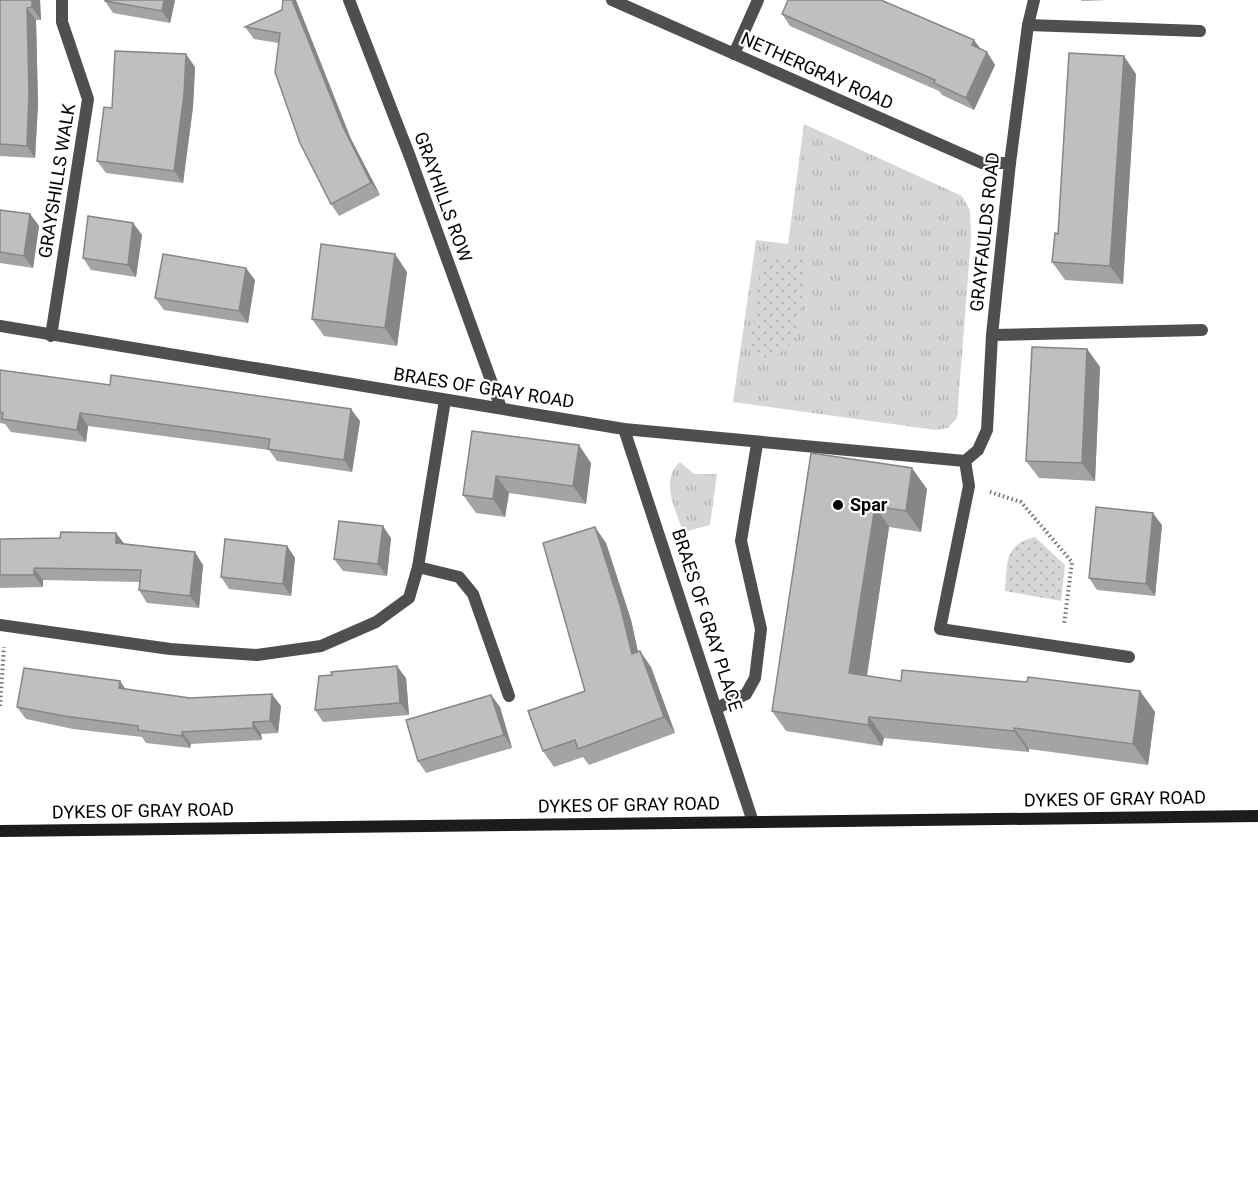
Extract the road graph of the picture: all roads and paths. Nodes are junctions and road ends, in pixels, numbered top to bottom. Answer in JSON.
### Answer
{"nodes":[{"id":1,"x":62,"y":0,"type":"edge"},
{"id":2,"x":349,"y":0,"type":"edge"},
{"id":3,"x":612,"y":0,"type":"edge"},
{"id":4,"x":758,"y":0,"type":"edge"},
{"id":5,"x":1034,"y":0,"type":"edge"},
{"id":6,"x":1028,"y":25,"type":"junction"},
{"id":7,"x":1200,"y":31,"type":"dead end"},
{"id":8,"x":734,"y":54,"type":"junction"},
{"id":9,"x":1010,"y":163,"type":"junction"},
{"id":10,"x":0,"y":326,"type":"edge"},
{"id":11,"x":1202,"y":330,"type":"dead end"},
{"id":12,"x":992,"y":335,"type":"junction"},
{"id":13,"x":51,"y":336,"type":"junction"},
{"id":14,"x":445,"y":400,"type":"junction"},
{"id":15,"x":501,"y":408,"type":"junction"},
{"id":16,"x":624,"y":429,"type":"junction"},
{"id":17,"x":757,"y":444,"type":"junction"},
{"id":18,"x":965,"y":461,"type":"junction"},
{"id":19,"x":969,"y":486,"type":"junction"},
{"id":20,"x":418,"y":567,"type":"junction"},
{"id":21,"x":3,"y":625,"type":"edge"},
{"id":22,"x":1060,"y":647,"type":"junction"},
{"id":23,"x":1129,"y":657,"type":"dead end"},
{"id":24,"x":509,"y":696,"type":"dead end"},
{"id":25,"x":0,"y":705,"type":"edge"},
{"id":26,"x":717,"y":708,"type":"junction"},
{"id":27,"x":1258,"y":816,"type":"edge"},
{"id":28,"x":753,"y":822,"type":"junction"},
{"id":29,"x":0,"y":831,"type":"edge"}],
"edges":[{"from":1,"to":13,"type":"street","name":"GRAYSHILLS WALK"},
{"from":2,"to":15,"type":"street","name":"GRAYHILLS ROW"},
{"from":3,"to":8,"type":"street","name":"NETHERGRAY ROAD"},
{"from":4,"to":8,"type":"street"},
{"from":5,"to":6,"type":"street","name":"GRAYFAULDS ROAD"},
{"from":6,"to":7,"type":"street"},
{"from":6,"to":9,"type":"street","name":"GRAYFAULDS ROAD"},
{"from":8,"to":9,"type":"street","name":"NETHERGRAY ROAD"},
{"from":9,"to":12,"type":"street","name":"GRAYFAULDS ROAD"},
{"from":10,"to":13,"type":"street","name":"BRAES OF GRAY ROAD"},
{"from":11,"to":12,"type":"street"},
{"from":12,"to":18,"type":"street","name":"GRAYFAULDS ROAD"},
{"from":13,"to":14,"type":"street","name":"BRAES OF GRAY ROAD"},
{"from":14,"to":15,"type":"street","name":"BRAES OF GRAY ROAD"},
{"from":14,"to":20,"type":"street"},
{"from":15,"to":16,"type":"street","name":"BRAES OF GRAY ROAD"},
{"from":16,"to":17,"type":"street","name":"BRAES OF GRAY ROAD"},
{"from":16,"to":26,"type":"street","name":"BRAES OF GRAY PLACE"},
{"from":17,"to":18,"type":"street","name":"BRAES OF GRAY ROAD"},
{"from":17,"to":26,"type":"street"},
{"from":18,"to":19,"type":"street"},
{"from":19,"to":22,"type":"path"},
{"from":19,"to":22,"type":"street"},
{"from":20,"to":21,"type":"street"},
{"from":20,"to":24,"type":"street"},
{"from":21,"to":25,"type":"path"},
{"from":22,"to":23,"type":"street"},
{"from":26,"to":28,"type":"street","name":"BRAES OF GRAY PLACE"},
{"from":27,"to":28,"type":"street","name":"DYKES OF GRAY ROAD"},
{"from":28,"to":29,"type":"street","name":"DYKES OF GRAY ROAD"}]}
